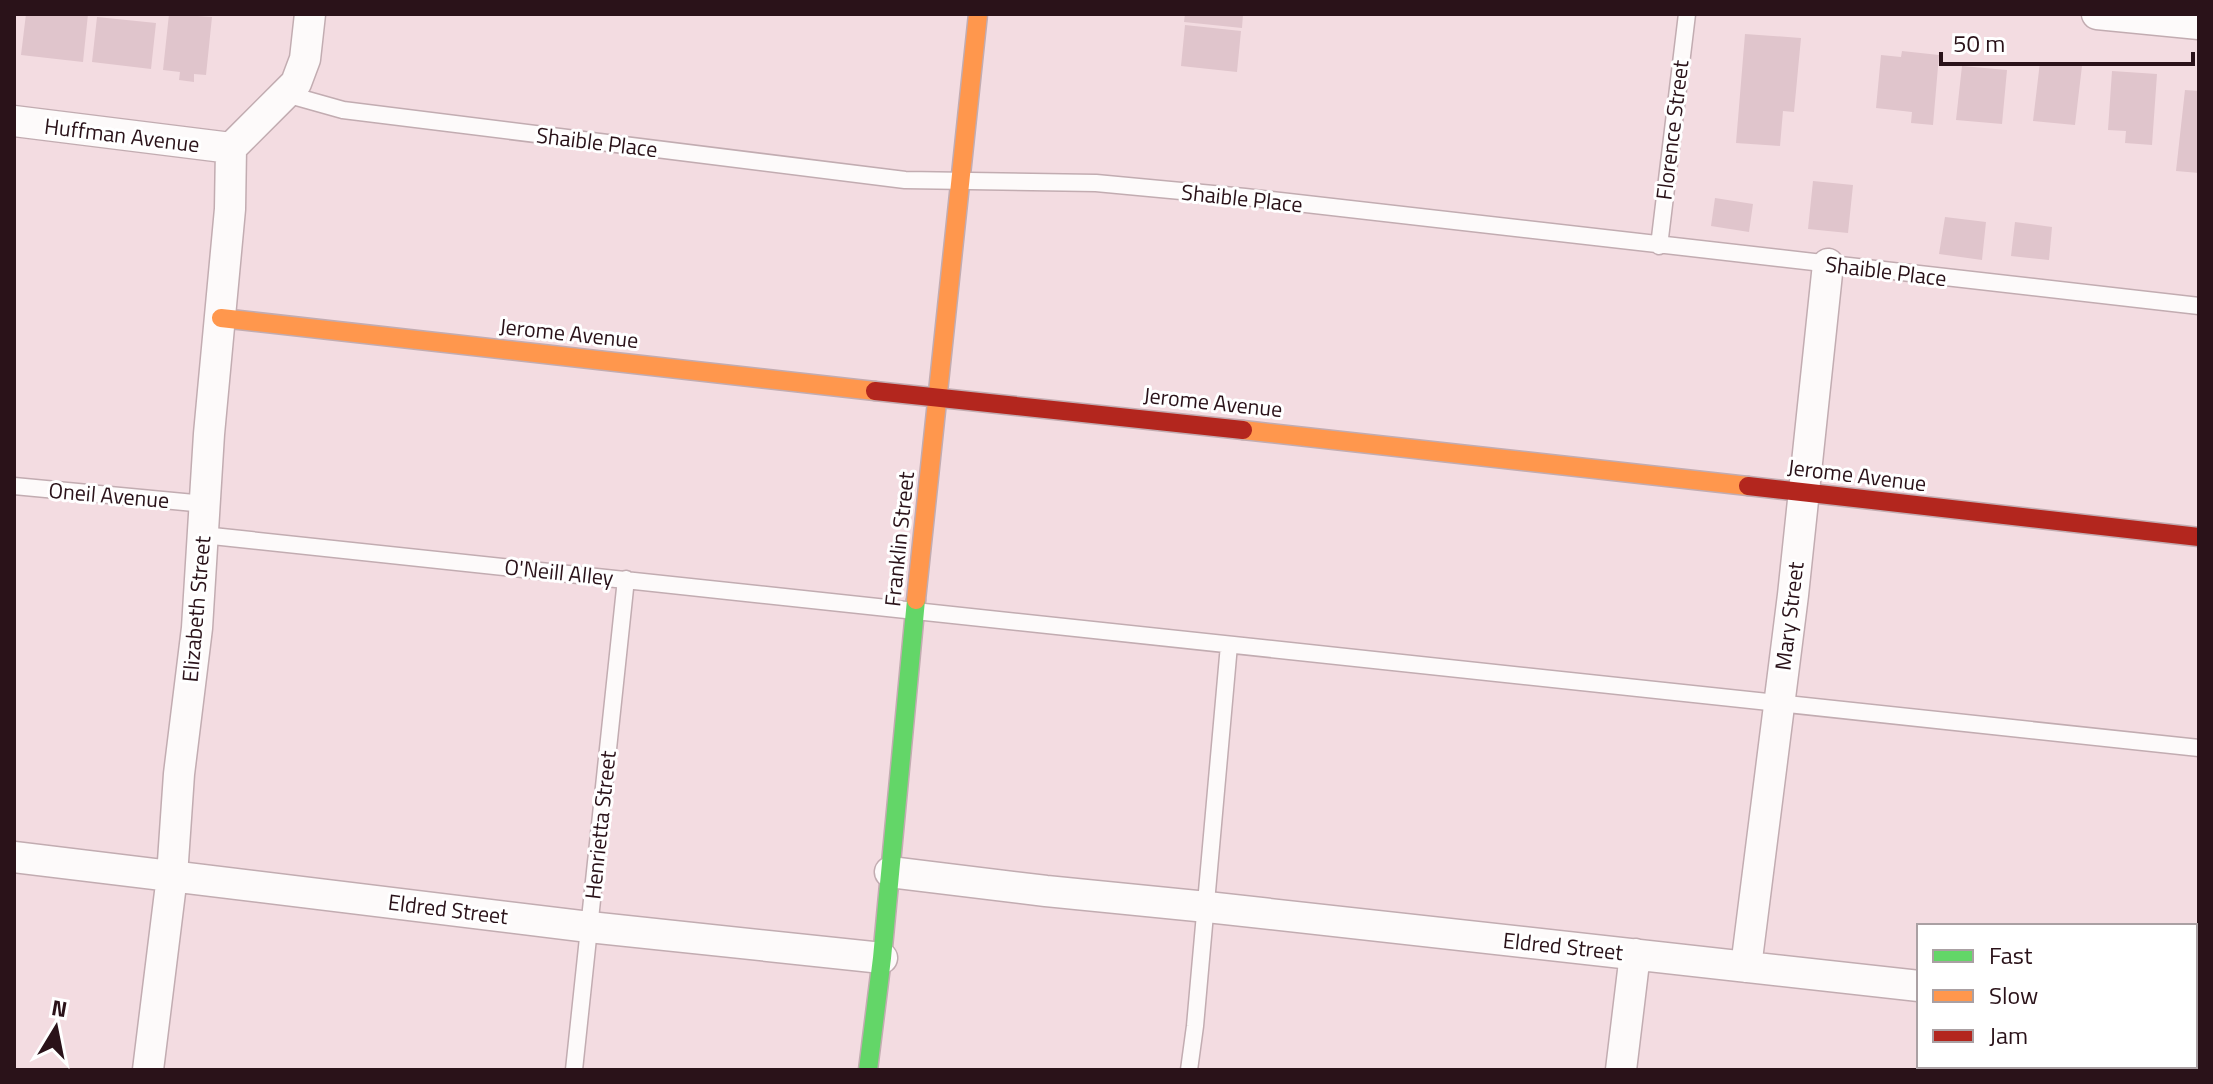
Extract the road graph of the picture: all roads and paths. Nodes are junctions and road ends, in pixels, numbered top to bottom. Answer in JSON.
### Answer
{"nodes":[{"id":1,"x":310,"y":14,"type":"edge"},
{"id":2,"x":978,"y":14,"type":"edge"},
{"id":3,"x":1687,"y":14,"type":"edge"},
{"id":4,"x":2097,"y":14,"type":"edge"},
{"id":5,"x":2199,"y":24,"type":"edge"},
{"id":6,"x":286,"y":94,"type":"junction"},
{"id":7,"x":14,"y":121,"type":"edge"},
{"id":8,"x":231,"y":148,"type":"junction"},
{"id":9,"x":960,"y":183,"type":"junction"},
{"id":10,"x":1659,"y":246,"type":"junction"},
{"id":11,"x":1828,"y":264,"type":"junction"},
{"id":12,"x":2199,"y":306,"type":"edge"},
{"id":13,"x":221,"y":318,"type":"junction"},
{"id":14,"x":938,"y":398,"type":"junction"},
{"id":15,"x":14,"y":486,"type":"edge"},
{"id":16,"x":1803,"y":494,"type":"junction"},
{"id":17,"x":205,"y":504,"type":"junction"},
{"id":18,"x":203,"y":535,"type":"junction"},
{"id":19,"x":2199,"y":537,"type":"edge"},
{"id":20,"x":626,"y":579,"type":"junction"},
{"id":21,"x":915,"y":611,"type":"junction"},
{"id":22,"x":1229,"y":645,"type":"junction"},
{"id":23,"x":1778,"y":704,"type":"junction"},
{"id":24,"x":2199,"y":748,"type":"edge"},
{"id":25,"x":14,"y":857,"type":"edge"},
{"id":26,"x":890,"y":872,"type":"junction"},
{"id":27,"x":172,"y":876,"type":"junction"},
{"id":28,"x":1207,"y":907,"type":"junction"},
{"id":29,"x":589,"y":927,"type":"junction"},
{"id":30,"x":1635,"y":954,"type":"junction"},
{"id":31,"x":882,"y":958,"type":"junction"},
{"id":32,"x":1746,"y":967,"type":"junction"},
{"id":33,"x":1917,"y":986,"type":"edge"},
{"id":34,"x":148,"y":1070,"type":"edge"},
{"id":35,"x":574,"y":1070,"type":"edge"},
{"id":36,"x":868,"y":1070,"type":"edge"},
{"id":37,"x":1189,"y":1070,"type":"edge"},
{"id":38,"x":1621,"y":1070,"type":"edge"}],
"edges":[{"from":1,"to":6,"type":"street"},
{"from":2,"to":9,"type":"street","name":"Franklin Street"},
{"from":3,"to":10,"type":"lane","name":"Florence Street"},
{"from":4,"to":5,"type":"street"},
{"from":6,"to":8,"type":"street"},
{"from":6,"to":9,"type":"lane","name":"Shaible Place"},
{"from":7,"to":8,"type":"street","name":"Huffman Avenue"},
{"from":8,"to":13,"type":"street","name":"Elizabeth Street"},
{"from":9,"to":10,"type":"lane","name":"Shaible Place"},
{"from":9,"to":14,"type":"street","name":"Franklin Street"},
{"from":10,"to":11,"type":"lane","name":"Shaible Place"},
{"from":11,"to":12,"type":"lane","name":"Shaible Place"},
{"from":11,"to":16,"type":"street","name":"Mary Street"},
{"from":13,"to":14,"type":"street","name":"Jerome Avenue"},
{"from":13,"to":17,"type":"street","name":"Elizabeth Street"},
{"from":14,"to":16,"type":"street","name":"Jerome Avenue"},
{"from":14,"to":21,"type":"street","name":"Franklin Street"},
{"from":15,"to":17,"type":"lane","name":"Oneil Avenue"},
{"from":16,"to":19,"type":"street","name":"Jerome Avenue"},
{"from":16,"to":23,"type":"street","name":"Mary Street"},
{"from":17,"to":18,"type":"street","name":"Elizabeth Street"},
{"from":18,"to":20,"type":"lane","name":"O'Neill Alley"},
{"from":18,"to":27,"type":"street","name":"Elizabeth Street"},
{"from":20,"to":21,"type":"lane","name":"O'Neill Alley"},
{"from":20,"to":29,"type":"lane","name":"Henrietta Street"},
{"from":21,"to":22,"type":"lane","name":"O'Neill Alley"},
{"from":21,"to":26,"type":"street","name":"Franklin Street"},
{"from":22,"to":23,"type":"lane","name":"O'Neill Alley"},
{"from":22,"to":28,"type":"lane"},
{"from":23,"to":24,"type":"lane","name":"O'Neill Alley"},
{"from":23,"to":32,"type":"street","name":"Mary Street"},
{"from":25,"to":27,"type":"street","name":"Eldred Street"},
{"from":26,"to":28,"type":"street","name":"Eldred Street"},
{"from":26,"to":31,"type":"street","name":"Franklin Street"},
{"from":27,"to":29,"type":"street","name":"Eldred Street"},
{"from":27,"to":34,"type":"street","name":"Elizabeth Street"},
{"from":28,"to":30,"type":"street","name":"Eldred Street"},
{"from":28,"to":37,"type":"lane"},
{"from":29,"to":31,"type":"street","name":"Eldred Street"},
{"from":29,"to":35,"type":"lane","name":"Henrietta Street"},
{"from":30,"to":32,"type":"street","name":"Eldred Street"},
{"from":30,"to":38,"type":"street"},
{"from":31,"to":36,"type":"street","name":"Franklin Street"},
{"from":32,"to":33,"type":"street","name":"Eldred Street"}]}
